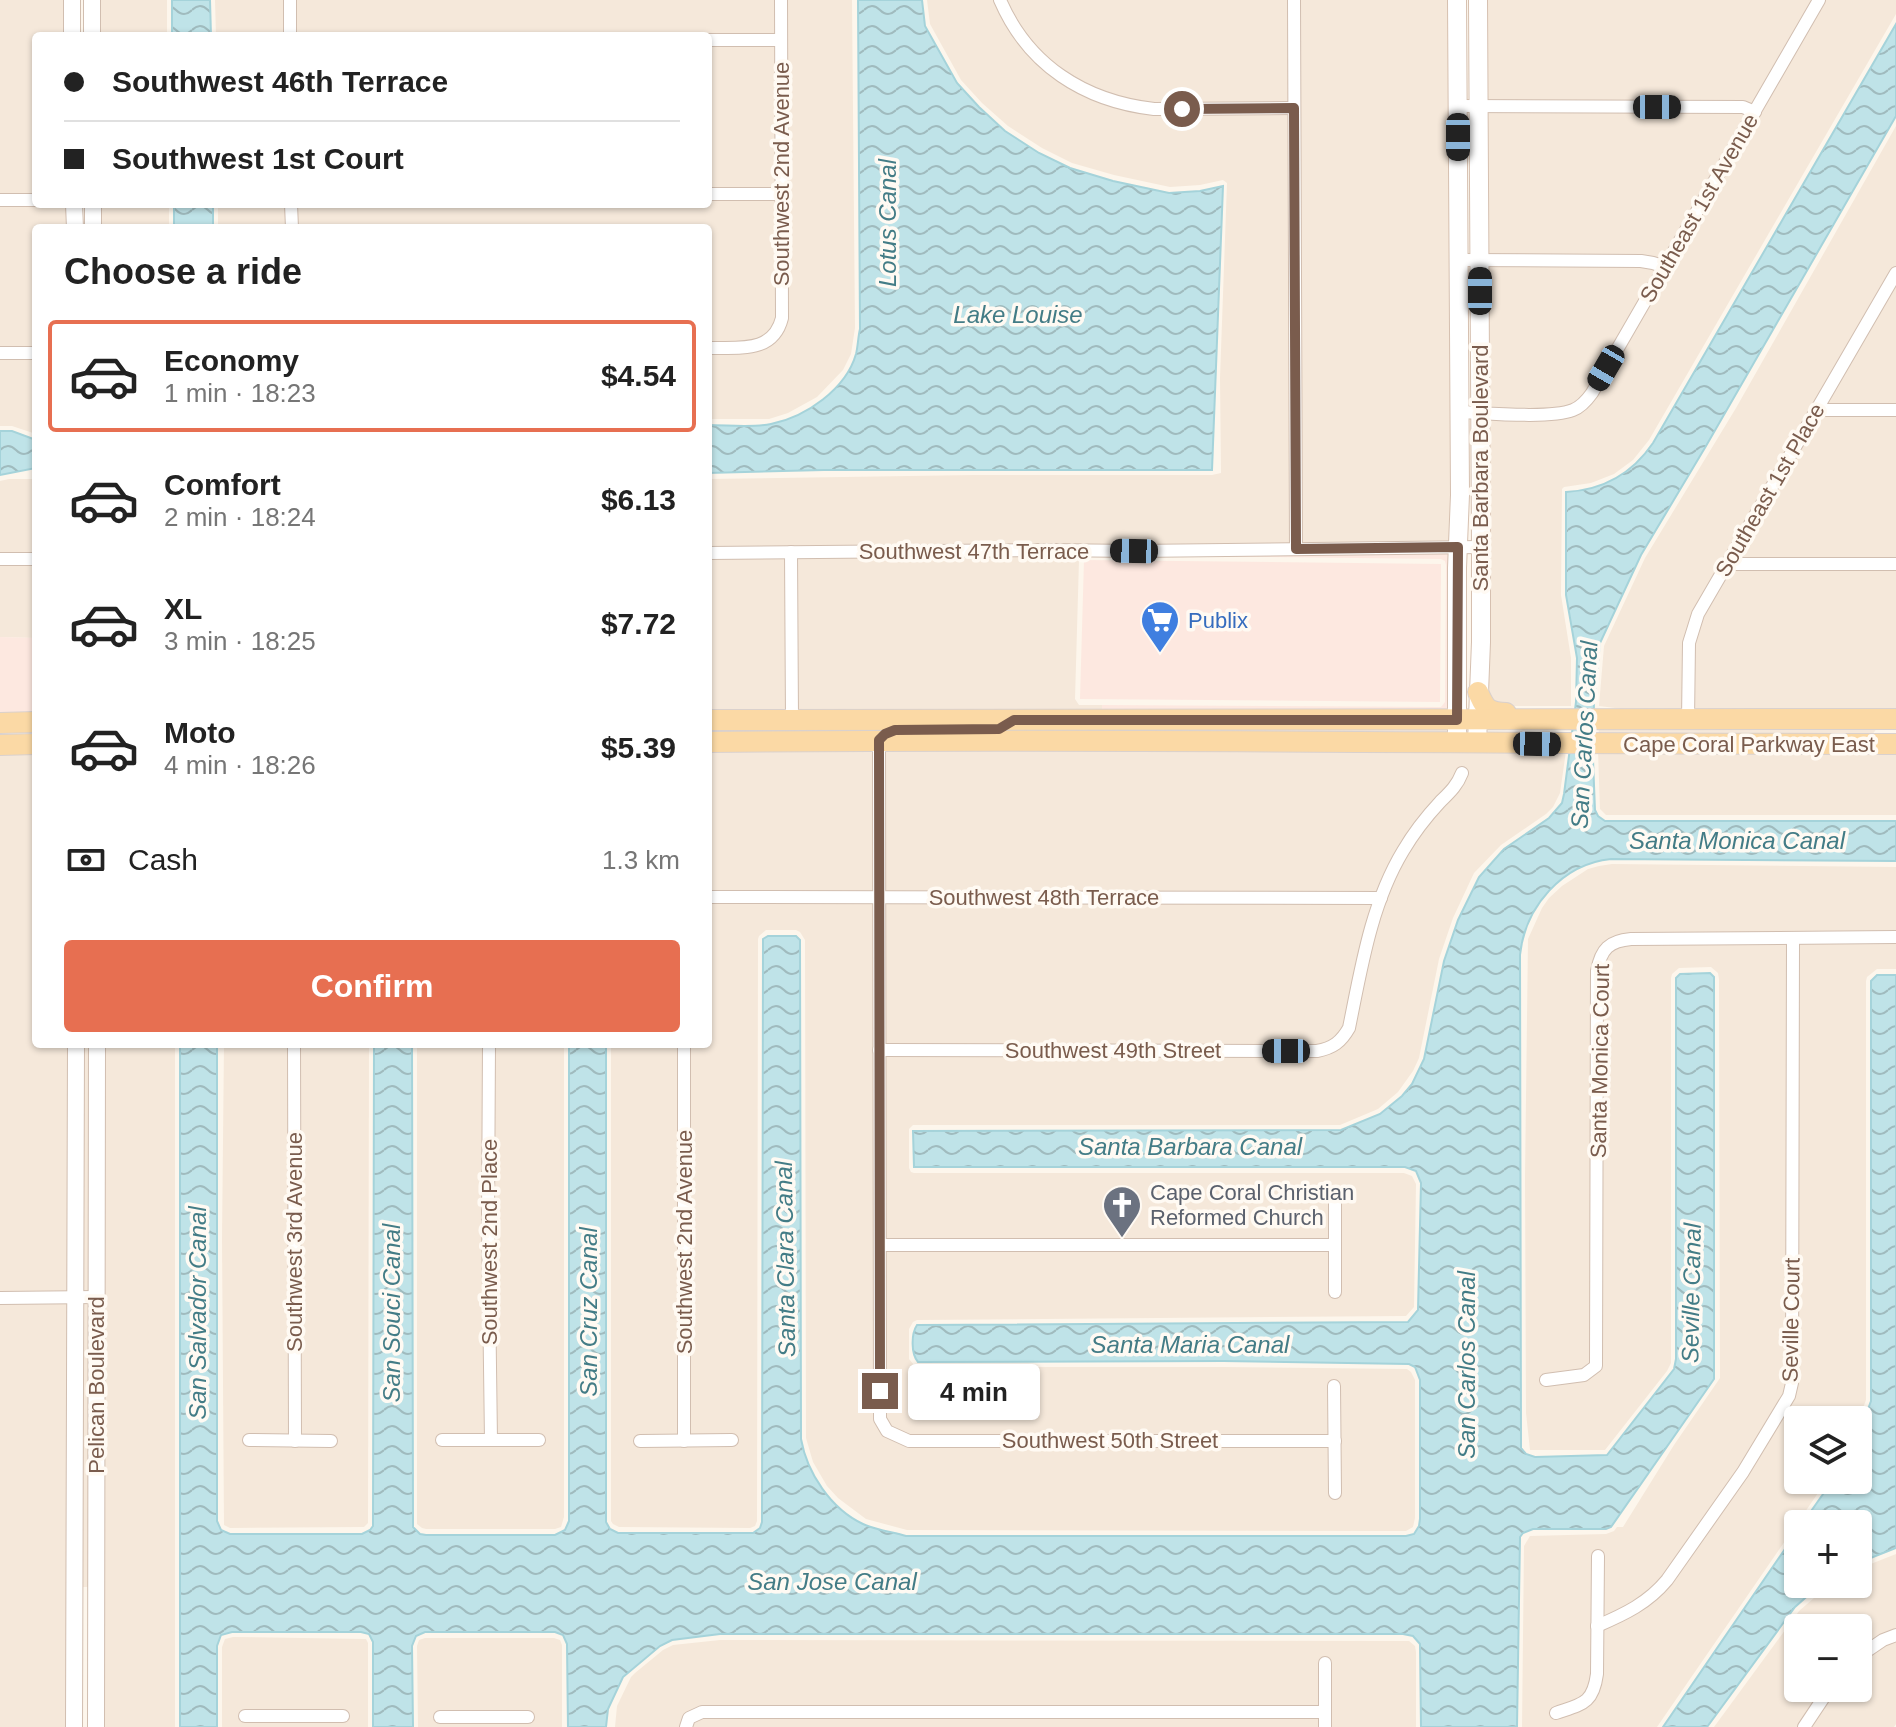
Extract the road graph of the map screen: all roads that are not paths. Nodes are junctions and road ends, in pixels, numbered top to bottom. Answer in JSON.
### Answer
{"nodes":[{"id":1,"x":72,"y":0,"type":"edge"},
{"id":2,"x":92,"y":0,"type":"edge"},
{"id":3,"x":290,"y":0,"type":"edge"},
{"id":4,"x":781,"y":0,"type":"edge"},
{"id":5,"x":1000,"y":0,"type":"edge"},
{"id":6,"x":1294,"y":0,"type":"edge"},
{"id":7,"x":1457,"y":0,"type":"edge"},
{"id":8,"x":1478,"y":0,"type":"edge"},
{"id":9,"x":1819,"y":0,"type":"edge"},
{"id":10,"x":72,"y":32,"type":"edge"},
{"id":11,"x":92,"y":32,"type":"edge"},
{"id":12,"x":290,"y":32,"type":"edge"},
{"id":13,"x":712,"y":40,"type":"edge"},
{"id":14,"x":781,"y":40,"type":"junction"},
{"id":15,"x":1457,"y":106,"type":"junction"},
{"id":16,"x":1479,"y":107,"type":"junction"},
{"id":17,"x":1294,"y":108,"type":"junction"},
{"id":18,"x":1755,"y":112,"type":"junction"},
{"id":19,"x":712,"y":194,"type":"edge"},
{"id":20,"x":781,"y":194,"type":"junction"},
{"id":21,"x":0,"y":200,"type":"edge"},
{"id":22,"x":32,"y":200,"type":"edge"},
{"id":23,"x":1458,"y":260,"type":"junction"},
{"id":24,"x":1480,"y":260,"type":"junction"},
{"id":25,"x":1665,"y":267,"type":"junction"},
{"id":26,"x":1896,"y":273,"type":"edge"},
{"id":27,"x":712,"y":348,"type":"edge"},
{"id":28,"x":0,"y":353,"type":"edge"},
{"id":29,"x":32,"y":353,"type":"edge"},
{"id":30,"x":1817,"y":410,"type":"junction"},
{"id":31,"x":1896,"y":410,"type":"edge"},
{"id":32,"x":1459,"y":412,"type":"junction"},
{"id":33,"x":1480,"y":413,"type":"junction"},
{"id":34,"x":1458,"y":547,"type":"junction"},
{"id":35,"x":1481,"y":547,"type":"junction"},
{"id":36,"x":1296,"y":549,"type":"junction"},
{"id":37,"x":791,"y":552,"type":"junction"},
{"id":38,"x":712,"y":553,"type":"edge"},
{"id":39,"x":0,"y":559,"type":"edge"},
{"id":40,"x":32,"y":559,"type":"edge"},
{"id":41,"x":1728,"y":564,"type":"junction"},
{"id":42,"x":1896,"y":564,"type":"edge"},
{"id":43,"x":1478,"y":692,"type":"junction"},
{"id":44,"x":1567,"y":716,"type":"junction"},
{"id":45,"x":1896,"y":719,"type":"edge"},
{"id":46,"x":712,"y":720,"type":"edge"},
{"id":47,"x":792,"y":720,"type":"junction"},
{"id":48,"x":1014,"y":720,"type":"junction"},
{"id":49,"x":1221,"y":720,"type":"junction"},
{"id":50,"x":1467,"y":720,"type":"junction"},
{"id":51,"x":1688,"y":720,"type":"junction"},
{"id":52,"x":32,"y":722,"type":"edge"},
{"id":53,"x":0,"y":723,"type":"edge"},
{"id":54,"x":1896,"y":730,"type":"edge"},
{"id":55,"x":712,"y":731,"type":"edge"},
{"id":56,"x":879,"y":740,"type":"junction"},
{"id":57,"x":1083,"y":740,"type":"junction"},
{"id":58,"x":712,"y":742,"type":"edge"},
{"id":59,"x":1467,"y":743,"type":"junction"},
{"id":60,"x":32,"y":744,"type":"edge"},
{"id":61,"x":1886,"y":744,"type":"edge"},
{"id":62,"x":0,"y":745,"type":"edge"},
{"id":63,"x":1462,"y":773,"type":"dead end"},
{"id":64,"x":712,"y":897,"type":"edge"},
{"id":65,"x":878,"y":897,"type":"junction"},
{"id":66,"x":1381,"y":898,"type":"junction"},
{"id":67,"x":1896,"y":937,"type":"edge"},
{"id":68,"x":1793,"y":939,"type":"junction"},
{"id":69,"x":76,"y":1048,"type":"edge"},
{"id":70,"x":97,"y":1048,"type":"edge"},
{"id":71,"x":294,"y":1048,"type":"edge"},
{"id":72,"x":489,"y":1048,"type":"edge"},
{"id":73,"x":684,"y":1048,"type":"edge"},
{"id":74,"x":879,"y":1050,"type":"junction"},
{"id":75,"x":1335,"y":1202,"type":"dead end"},
{"id":76,"x":880,"y":1245,"type":"junction"},
{"id":77,"x":1335,"y":1245,"type":"junction"},
{"id":78,"x":1335,"y":1292,"type":"dead end"},
{"id":79,"x":75,"y":1297,"type":"junction"},
{"id":80,"x":97,"y":1297,"type":"junction"},
{"id":81,"x":0,"y":1298,"type":"edge"},
{"id":82,"x":1546,"y":1380,"type":"dead end"},
{"id":83,"x":1334,"y":1386,"type":"dead end"},
{"id":84,"x":249,"y":1440,"type":"dead end"},
{"id":85,"x":442,"y":1440,"type":"dead end"},
{"id":86,"x":491,"y":1440,"type":"junction"},
{"id":87,"x":539,"y":1440,"type":"dead end"},
{"id":88,"x":732,"y":1440,"type":"dead end"},
{"id":89,"x":295,"y":1441,"type":"junction"},
{"id":90,"x":331,"y":1441,"type":"dead end"},
{"id":91,"x":640,"y":1441,"type":"dead end"},
{"id":92,"x":684,"y":1441,"type":"junction"},
{"id":93,"x":1335,"y":1441,"type":"junction"},
{"id":94,"x":1335,"y":1493,"type":"dead end"},
{"id":95,"x":1598,"y":1556,"type":"dead end"},
{"id":96,"x":96,"y":1593,"type":"junction"},
{"id":97,"x":75,"y":1594,"type":"junction"},
{"id":98,"x":1597,"y":1626,"type":"junction"},
{"id":99,"x":1896,"y":1635,"type":"edge"},
{"id":100,"x":1872,"y":1647,"type":"edge"},
{"id":101,"x":1325,"y":1663,"type":"dead end"},
{"id":102,"x":1821,"y":1702,"type":"edge"},
{"id":103,"x":1324,"y":1712,"type":"junction"},
{"id":104,"x":1556,"y":1713,"type":"dead end"},
{"id":105,"x":245,"y":1716,"type":"dead end"},
{"id":106,"x":343,"y":1716,"type":"dead end"},
{"id":107,"x":440,"y":1717,"type":"dead end"},
{"id":108,"x":528,"y":1717,"type":"dead end"},
{"id":109,"x":295,"y":1722,"type":"edge"},
{"id":110,"x":489,"y":1722,"type":"edge"},
{"id":111,"x":688,"y":1722,"type":"edge"},
{"id":112,"x":74,"y":1727,"type":"edge"},
{"id":113,"x":96,"y":1727,"type":"edge"},
{"id":114,"x":1325,"y":1727,"type":"edge"},
{"id":115,"x":1804,"y":1727,"type":"edge"}],
"edges":[{"from":1,"to":10,"type":"street"},
{"from":2,"to":11,"type":"street"},
{"from":3,"to":12,"type":"street"},
{"from":4,"to":14,"type":"street","name":"Southwest 2nd Avenue"},
{"from":5,"to":17,"type":"street"},
{"from":6,"to":17,"type":"street"},
{"from":7,"to":15,"type":"main road","name":"Santa Barbara Boulevard"},
{"from":8,"to":16,"type":"main road","name":"Santa Barbara Boulevard"},
{"from":9,"to":18,"type":"street","name":"Southeast 1st Avenue"},
{"from":13,"to":14,"type":"street"},
{"from":14,"to":20,"type":"street","name":"Southwest 2nd Avenue"},
{"from":15,"to":16,"type":"street"},
{"from":15,"to":23,"type":"main road","name":"Santa Barbara Boulevard"},
{"from":16,"to":18,"type":"street"},
{"from":16,"to":24,"type":"main road","name":"Santa Barbara Boulevard"},
{"from":17,"to":36,"type":"street"},
{"from":18,"to":25,"type":"street","name":"Southeast 1st Avenue"},
{"from":19,"to":20,"type":"street"},
{"from":20,"to":27,"type":"street","name":"Southwest 2nd Avenue"},
{"from":21,"to":22,"type":"street"},
{"from":23,"to":24,"type":"street"},
{"from":23,"to":32,"type":"main road","name":"Santa Barbara Boulevard"},
{"from":24,"to":25,"type":"street"},
{"from":24,"to":33,"type":"main road","name":"Santa Barbara Boulevard"},
{"from":25,"to":33,"type":"street","name":"Southeast 1st Avenue"},
{"from":26,"to":30,"type":"street","name":"Southeast 1st Place"},
{"from":28,"to":29,"type":"street"},
{"from":30,"to":31,"type":"street"},
{"from":30,"to":41,"type":"street","name":"Southeast 1st Place"},
{"from":32,"to":33,"type":"street"},
{"from":32,"to":34,"type":"main road","name":"Santa Barbara Boulevard"},
{"from":33,"to":35,"type":"main road","name":"Santa Barbara Boulevard"},
{"from":34,"to":35,"type":"street","name":"Southwest 47th Terrace"},
{"from":34,"to":36,"type":"street","name":"Southwest 47th Terrace"},
{"from":34,"to":50,"type":"main road","name":"Santa Barbara Boulevard"},
{"from":35,"to":43,"type":"main road","name":"Santa Barbara Boulevard"},
{"from":36,"to":37,"type":"street","name":"Southwest 47th Terrace"},
{"from":37,"to":38,"type":"street","name":"Southwest 47th Terrace"},
{"from":37,"to":47,"type":"street"},
{"from":39,"to":40,"type":"street"},
{"from":41,"to":42,"type":"street"},
{"from":41,"to":51,"type":"street","name":"Southeast 1st Place"},
{"from":43,"to":44,"type":"main road"},
{"from":43,"to":50,"type":"main road","name":"Santa Barbara Boulevard"},
{"from":44,"to":50,"type":"main road"},
{"from":44,"to":51,"type":"main road","name":"Cape Coral Parkway East"},
{"from":45,"to":51,"type":"main road","name":"Cape Coral Parkway East"},
{"from":46,"to":47,"type":"main road"},
{"from":47,"to":48,"type":"main road"},
{"from":47,"to":55,"type":"main road"},
{"from":48,"to":49,"type":"main road"},
{"from":48,"to":56,"type":"main road"},
{"from":49,"to":50,"type":"main road"},
{"from":49,"to":57,"type":"main road"},
{"from":50,"to":59,"type":"main road","name":"Santa Barbara Boulevard"},
{"from":52,"to":53,"type":"main road"},
{"from":54,"to":61,"type":"main road"},
{"from":56,"to":57,"type":"main road"},
{"from":56,"to":58,"type":"main road"},
{"from":56,"to":65,"type":"street"},
{"from":57,"to":59,"type":"main road","name":"Cape Coral Parkway East"},
{"from":59,"to":61,"type":"main road","name":"Cape Coral Parkway East"},
{"from":60,"to":62,"type":"main road"},
{"from":63,"to":66,"type":"street"},
{"from":64,"to":65,"type":"street","name":"Southwest 48th Terrace"},
{"from":65,"to":66,"type":"street","name":"Southwest 48th Terrace"},
{"from":65,"to":74,"type":"street"},
{"from":66,"to":74,"type":"street","name":"Southwest 49th Street"},
{"from":67,"to":68,"type":"street","name":"Santa Monica Court"},
{"from":68,"to":82,"type":"street","name":"Santa Monica Court"},
{"from":68,"to":98,"type":"street","name":"Seville Court"},
{"from":69,"to":79,"type":"street","name":"Pelican Boulevard"},
{"from":70,"to":80,"type":"street","name":"Pelican Boulevard"},
{"from":71,"to":89,"type":"street","name":"Southwest 3rd Avenue"},
{"from":72,"to":86,"type":"street","name":"Southwest 2nd Place"},
{"from":73,"to":92,"type":"street","name":"Southwest 2nd Avenue"},
{"from":74,"to":76,"type":"street"},
{"from":75,"to":77,"type":"street"},
{"from":76,"to":77,"type":"street"},
{"from":76,"to":93,"type":"street","name":"Southwest 50th Street"},
{"from":77,"to":78,"type":"street"},
{"from":79,"to":80,"type":"street"},
{"from":79,"to":81,"type":"street"},
{"from":79,"to":97,"type":"street","name":"Pelican Boulevard"},
{"from":80,"to":96,"type":"street","name":"Pelican Boulevard"},
{"from":83,"to":93,"type":"street"},
{"from":84,"to":89,"type":"street"},
{"from":85,"to":86,"type":"street"},
{"from":86,"to":87,"type":"street"},
{"from":88,"to":92,"type":"street"},
{"from":89,"to":90,"type":"street"},
{"from":91,"to":92,"type":"street"},
{"from":93,"to":94,"type":"street"},
{"from":95,"to":98,"type":"street"},
{"from":96,"to":97,"type":"street"},
{"from":96,"to":113,"type":"street","name":"Pelican Boulevard"},
{"from":97,"to":112,"type":"street","name":"Pelican Boulevard"},
{"from":98,"to":104,"type":"street"},
{"from":99,"to":100,"type":"street"},
{"from":101,"to":103,"type":"street"},
{"from":102,"to":115,"type":"street"},
{"from":103,"to":111,"type":"street"},
{"from":103,"to":114,"type":"street"},
{"from":105,"to":109,"type":"street"},
{"from":106,"to":109,"type":"street"},
{"from":107,"to":110,"type":"street"},
{"from":108,"to":110,"type":"street"}]}
